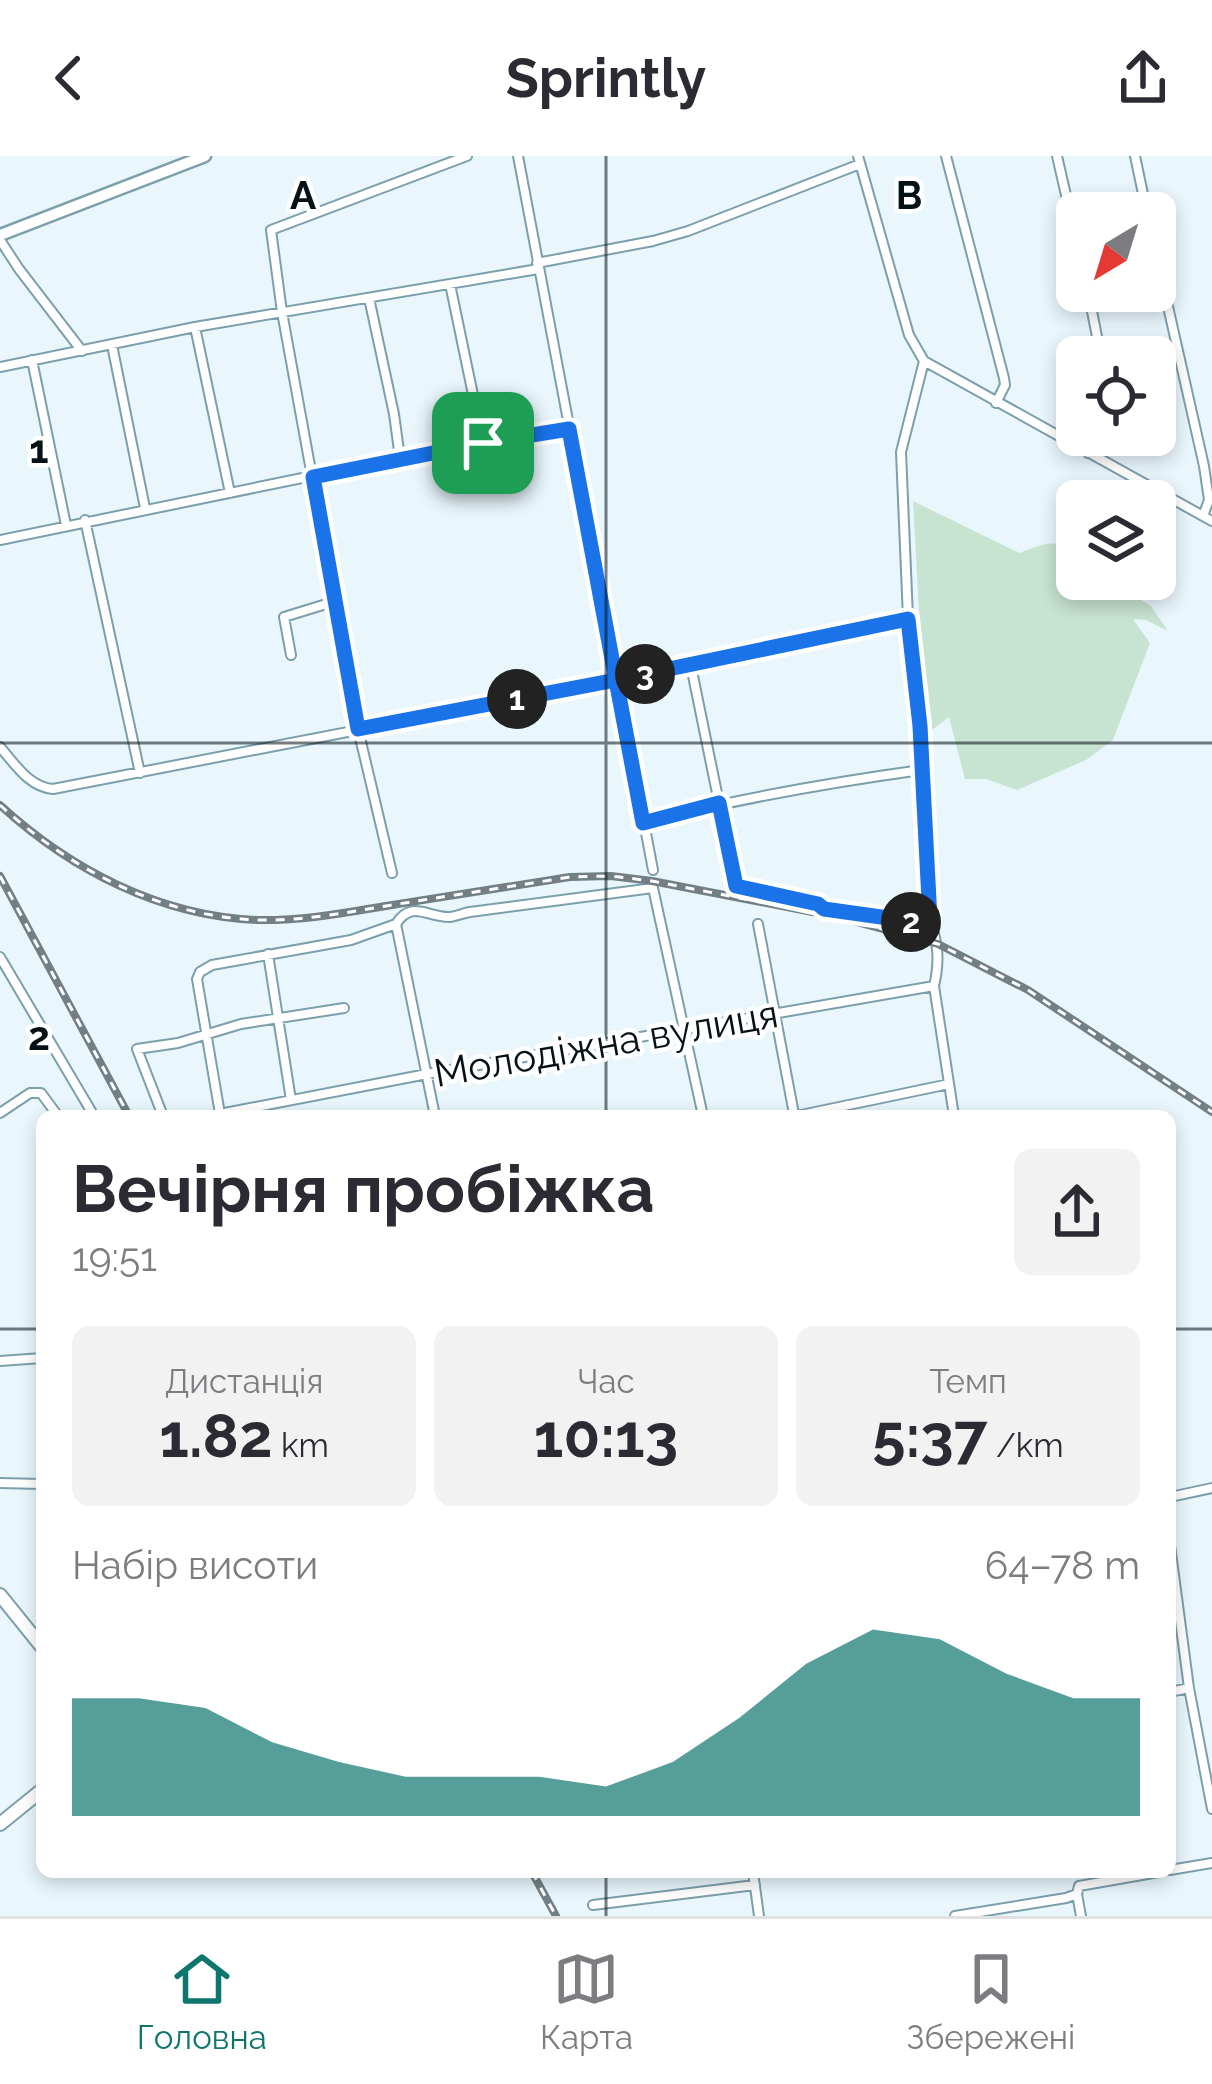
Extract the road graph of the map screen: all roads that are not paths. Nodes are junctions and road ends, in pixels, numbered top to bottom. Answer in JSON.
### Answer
{"nodes":[{"id":1,"x":205,"y":156,"type":"edge"},
{"id":2,"x":466,"y":156,"type":"edge"},
{"id":3,"x":518,"y":156,"type":"edge"},
{"id":4,"x":946,"y":156,"type":"edge"},
{"id":5,"x":1057,"y":156,"type":"edge"},
{"id":6,"x":1135,"y":156,"type":"edge"},
{"id":7,"x":859,"y":160,"type":"edge"},
{"id":8,"x":1065,"y":192,"type":"edge"},
{"id":9,"x":1143,"y":192,"type":"edge"},
{"id":10,"x":0,"y":238,"type":"edge"},
{"id":11,"x":537,"y":266,"type":"junction"},
{"id":12,"x":450,"y":284,"type":"junction"},
{"id":13,"x":369,"y":298,"type":"junction"},
{"id":14,"x":282,"y":312,"type":"junction"},
{"id":15,"x":1169,"y":312,"type":"edge"},
{"id":16,"x":195,"y":327,"type":"junction"},
{"id":17,"x":112,"y":345,"type":"junction"},
{"id":18,"x":82,"y":351,"type":"junction"},
{"id":19,"x":32,"y":360,"type":"junction"},
{"id":20,"x":924,"y":361,"type":"junction"},
{"id":21,"x":0,"y":367,"type":"edge"},
{"id":22,"x":997,"y":403,"type":"junction"},
{"id":23,"x":569,"y":429,"type":"junction"},
{"id":24,"x":1056,"y":435,"type":"edge"},
{"id":25,"x":483,"y":443,"type":"junction"},
{"id":26,"x":1093,"y":456,"type":"edge"},
{"id":27,"x":400,"y":458,"type":"junction"},
{"id":28,"x":313,"y":477,"type":"junction"},
{"id":29,"x":230,"y":493,"type":"junction"},
{"id":30,"x":145,"y":509,"type":"junction"},
{"id":31,"x":1208,"y":519,"type":"edge"},
{"id":32,"x":86,"y":520,"type":"junction"},
{"id":33,"x":66,"y":525,"type":"junction"},
{"id":34,"x":0,"y":540,"type":"edge"},
{"id":35,"x":336,"y":601,"type":"junction"},
{"id":36,"x":908,"y":619,"type":"junction"},
{"id":37,"x":291,"y":655,"type":"dead end"},
{"id":38,"x":691,"y":665,"type":"junction"},
{"id":39,"x":616,"y":680,"type":"junction"},
{"id":40,"x":358,"y":729,"type":"junction"},
{"id":41,"x":0,"y":747,"type":"edge"},
{"id":42,"x":921,"y":770,"type":"junction"},
{"id":43,"x":140,"y":773,"type":"junction"},
{"id":44,"x":719,"y":803,"type":"junction"},
{"id":45,"x":643,"y":823,"type":"junction"},
{"id":46,"x":653,"y":870,"type":"dead end"},
{"id":47,"x":392,"y":873,"type":"dead end"},
{"id":48,"x":930,"y":920,"type":"junction"},
{"id":49,"x":396,"y":924,"type":"junction"},
{"id":50,"x":758,"y":924,"type":"dead end"},
{"id":51,"x":268,"y":954,"type":"junction"},
{"id":52,"x":0,"y":957,"type":"edge"},
{"id":53,"x":934,"y":986,"type":"junction"},
{"id":54,"x":344,"y":1008,"type":"dead end"},
{"id":55,"x":775,"y":1013,"type":"junction"},
{"id":56,"x":278,"y":1021,"type":"junction"},
{"id":57,"x":686,"y":1029,"type":"junction"},
{"id":58,"x":207,"y":1032,"type":"junction"},
{"id":59,"x":428,"y":1074,"type":"junction"},
{"id":60,"x":949,"y":1084,"type":"junction"},
{"id":61,"x":291,"y":1100,"type":"junction"},
{"id":62,"x":53,"y":1110,"type":"edge"},
{"id":63,"x":90,"y":1110,"type":"edge"},
{"id":64,"x":161,"y":1110,"type":"edge"},
{"id":65,"x":219,"y":1110,"type":"edge"},
{"id":66,"x":240,"y":1110,"type":"edge"},
{"id":67,"x":434,"y":1110,"type":"edge"},
{"id":68,"x":702,"y":1110,"type":"edge"},
{"id":69,"x":793,"y":1110,"type":"edge"},
{"id":70,"x":825,"y":1110,"type":"edge"},
{"id":71,"x":953,"y":1110,"type":"edge"},
{"id":72,"x":0,"y":1112,"type":"edge"},
{"id":73,"x":36,"y":1358,"type":"edge"},
{"id":74,"x":0,"y":1361,"type":"edge"},
{"id":75,"x":0,"y":1483,"type":"edge"},
{"id":76,"x":36,"y":1484,"type":"edge"},
{"id":77,"x":1212,"y":1489,"type":"edge"},
{"id":78,"x":1176,"y":1496,"type":"edge"},
{"id":79,"x":1176,"y":1590,"type":"edge"},
{"id":80,"x":0,"y":1595,"type":"edge"},
{"id":81,"x":36,"y":1640,"type":"edge"},
{"id":82,"x":1189,"y":1688,"type":"junction"},
{"id":83,"x":1176,"y":1691,"type":"edge"},
{"id":84,"x":36,"y":1795,"type":"edge"},
{"id":85,"x":1212,"y":1809,"type":"edge"},
{"id":86,"x":0,"y":1824,"type":"edge"},
{"id":87,"x":1212,"y":1863,"type":"edge"},
{"id":88,"x":1176,"y":1869,"type":"edge"},
{"id":89,"x":754,"y":1878,"type":"edge"},
{"id":90,"x":1125,"y":1878,"type":"edge"},
{"id":91,"x":755,"y":1885,"type":"junction"},
{"id":92,"x":1077,"y":1894,"type":"junction"},
{"id":93,"x":593,"y":1905,"type":"dead end"},
{"id":94,"x":759,"y":1916,"type":"edge"},
{"id":95,"x":955,"y":1916,"type":"edge"},
{"id":96,"x":1081,"y":1916,"type":"edge"}],
"edges":[{"from":1,"to":10,"type":"main road"},
{"from":2,"to":14,"type":"street"},
{"from":3,"to":11,"type":"street"},
{"from":4,"to":22,"type":"street"},
{"from":5,"to":8,"type":"street"},
{"from":6,"to":9,"type":"street"},
{"from":7,"to":11,"type":"street"},
{"from":7,"to":20,"type":"street"},
{"from":10,"to":18,"type":"street"},
{"from":11,"to":12,"type":"street"},
{"from":11,"to":23,"type":"street"},
{"from":12,"to":13,"type":"street"},
{"from":12,"to":25,"type":"street"},
{"from":13,"to":14,"type":"street"},
{"from":13,"to":27,"type":"street"},
{"from":14,"to":16,"type":"street"},
{"from":14,"to":28,"type":"street"},
{"from":15,"to":31,"type":"street"},
{"from":16,"to":17,"type":"street"},
{"from":16,"to":29,"type":"street"},
{"from":17,"to":18,"type":"street"},
{"from":17,"to":30,"type":"street"},
{"from":18,"to":19,"type":"street"},
{"from":19,"to":21,"type":"street"},
{"from":19,"to":33,"type":"street"},
{"from":20,"to":22,"type":"street"},
{"from":20,"to":36,"type":"street"},
{"from":22,"to":24,"type":"street"},
{"from":23,"to":25,"type":"street"},
{"from":23,"to":39,"type":"street"},
{"from":25,"to":27,"type":"street"},
{"from":26,"to":31,"type":"street"},
{"from":27,"to":28,"type":"street"},
{"from":28,"to":29,"type":"street"},
{"from":28,"to":35,"type":"street"},
{"from":29,"to":30,"type":"street"},
{"from":30,"to":32,"type":"street"},
{"from":32,"to":33,"type":"street"},
{"from":32,"to":43,"type":"street"},
{"from":33,"to":34,"type":"street"},
{"from":35,"to":37,"type":"street"},
{"from":35,"to":40,"type":"street"},
{"from":36,"to":38,"type":"street"},
{"from":36,"to":42,"type":"street"},
{"from":38,"to":39,"type":"street"},
{"from":38,"to":44,"type":"street"},
{"from":39,"to":40,"type":"street"},
{"from":39,"to":45,"type":"street"},
{"from":40,"to":43,"type":"street"},
{"from":40,"to":47,"type":"street"},
{"from":41,"to":43,"type":"street"},
{"from":42,"to":44,"type":"street"},
{"from":42,"to":48,"type":"street"},
{"from":44,"to":45,"type":"street"},
{"from":44,"to":48,"type":"street"},
{"from":45,"to":46,"type":"street"},
{"from":48,"to":53,"type":"street"},
{"from":49,"to":51,"type":"street"},
{"from":49,"to":57,"type":"street"},
{"from":49,"to":59,"type":"street"},
{"from":50,"to":55,"type":"street"},
{"from":51,"to":56,"type":"street"},
{"from":51,"to":58,"type":"street"},
{"from":52,"to":63,"type":"street"},
{"from":53,"to":55,"type":"street","name":"Молодіжна вулиця"},
{"from":53,"to":60,"type":"street"},
{"from":54,"to":56,"type":"street"},
{"from":55,"to":57,"type":"street","name":"Молодіжна вулиця"},
{"from":55,"to":69,"type":"street"},
{"from":56,"to":58,"type":"street"},
{"from":56,"to":61,"type":"street"},
{"from":57,"to":59,"type":"street","name":"Молодіжна вулиця"},
{"from":57,"to":68,"type":"street"},
{"from":58,"to":64,"type":"street"},
{"from":58,"to":65,"type":"street"},
{"from":59,"to":61,"type":"street","name":"Молодіжна вулиця"},
{"from":59,"to":67,"type":"street"},
{"from":60,"to":70,"type":"street"},
{"from":60,"to":71,"type":"street"},
{"from":61,"to":66,"type":"street","name":"Молодіжна вулиця"},
{"from":62,"to":72,"type":"street"},
{"from":73,"to":74,"type":"street"},
{"from":75,"to":76,"type":"street"},
{"from":77,"to":78,"type":"street"},
{"from":79,"to":82,"type":"street"},
{"from":80,"to":81,"type":"main road"},
{"from":82,"to":83,"type":"street"},
{"from":82,"to":85,"type":"street"},
{"from":84,"to":86,"type":"main road"},
{"from":87,"to":88,"type":"street"},
{"from":89,"to":91,"type":"street"},
{"from":90,"to":92,"type":"street"},
{"from":91,"to":93,"type":"street"},
{"from":91,"to":94,"type":"street"},
{"from":92,"to":95,"type":"street"},
{"from":92,"to":96,"type":"street"}]}
